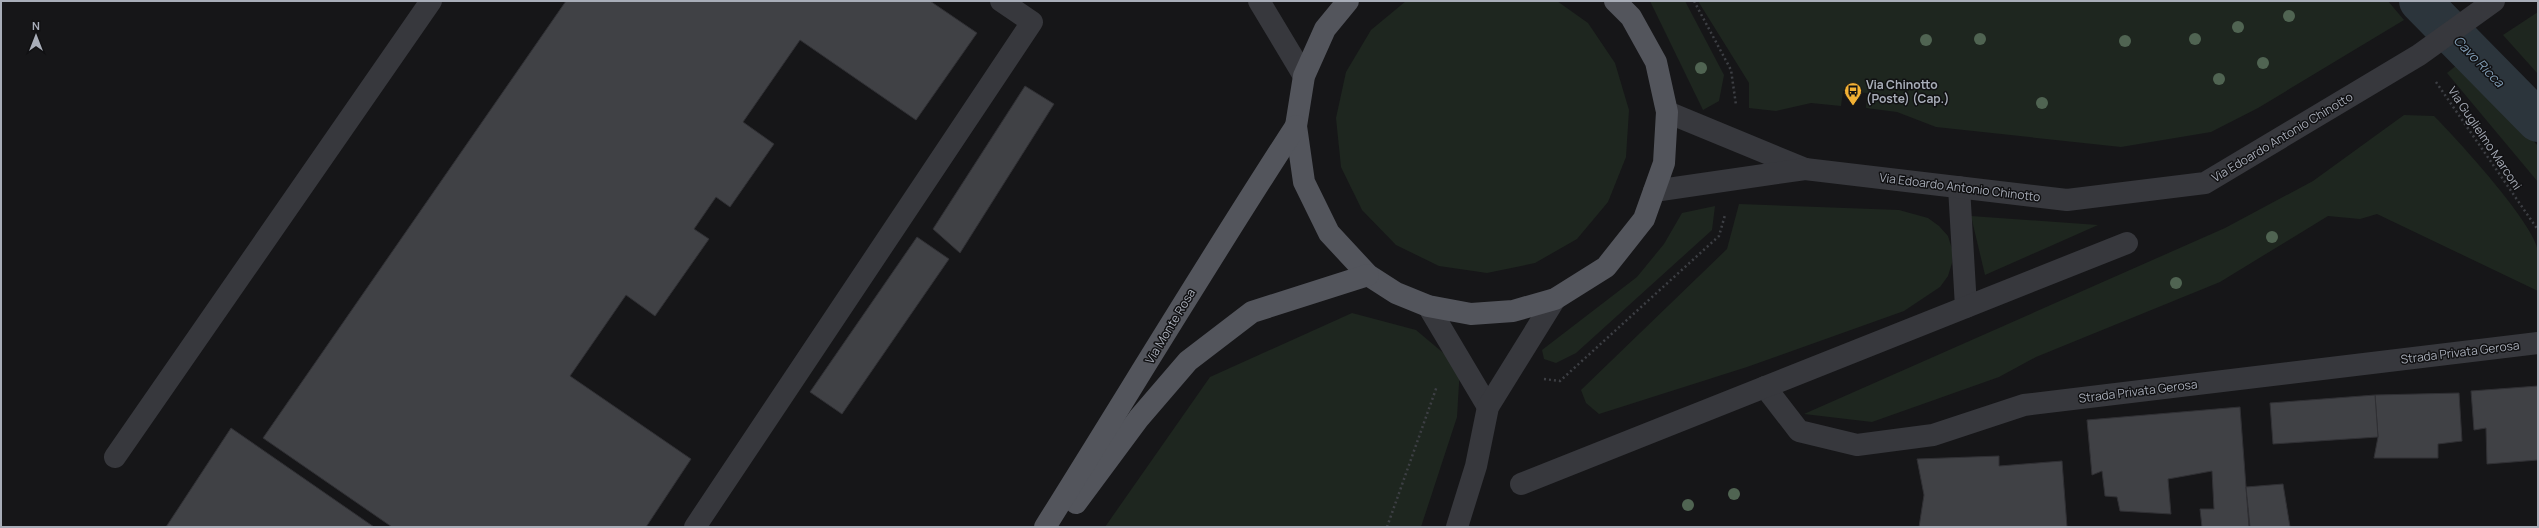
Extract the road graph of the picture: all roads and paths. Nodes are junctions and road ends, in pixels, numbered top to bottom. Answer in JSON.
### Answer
{"nodes":[{"id":1,"x":430,"y":1,"type":"edge"},
{"id":2,"x":1001,"y":1,"type":"edge"},
{"id":3,"x":1259,"y":1,"type":"edge"},
{"id":4,"x":1348,"y":1,"type":"edge"},
{"id":5,"x":1615,"y":1,"type":"edge"},
{"id":6,"x":1694,"y":1,"type":"edge"},
{"id":7,"x":2489,"y":4,"type":"edge"},
{"id":8,"x":1630,"y":9,"type":"edge"},
{"id":9,"x":2419,"y":55,"type":"junction"},
{"id":10,"x":1304,"y":76,"type":"junction"},
{"id":11,"x":1737,"y":110,"type":"dead end"},
{"id":12,"x":1667,"y":112,"type":"junction"},
{"id":13,"x":1296,"y":126,"type":"junction"},
{"id":14,"x":1805,"y":169,"type":"junction"},
{"id":15,"x":1958,"y":187,"type":"junction"},
{"id":16,"x":1654,"y":191,"type":"junction"},
{"id":17,"x":1726,"y":210,"type":"dead end"},
{"id":18,"x":2538,"y":230,"type":"edge"},
{"id":19,"x":2128,"y":243,"type":"dead end"},
{"id":20,"x":1368,"y":275,"type":"junction"},
{"id":21,"x":1554,"y":299,"type":"junction"},
{"id":22,"x":1428,"y":306,"type":"junction"},
{"id":23,"x":1966,"y":307,"type":"junction"},
{"id":24,"x":2538,"y":343,"type":"edge"},
{"id":25,"x":1541,"y":378,"type":"dead end"},
{"id":26,"x":1437,"y":385,"type":"dead end"},
{"id":27,"x":1766,"y":387,"type":"junction"},
{"id":28,"x":1488,"y":408,"type":"junction"},
{"id":29,"x":115,"y":457,"type":"dead end"},
{"id":30,"x":1521,"y":484,"type":"dead end"},
{"id":31,"x":695,"y":527,"type":"edge"},
{"id":32,"x":1045,"y":527,"type":"edge"},
{"id":33,"x":1058,"y":527,"type":"edge"},
{"id":34,"x":1387,"y":527,"type":"edge"},
{"id":35,"x":1457,"y":527,"type":"edge"}],
"edges":[{"from":1,"to":29,"type":"street"},
{"from":2,"to":31,"type":"street"},
{"from":3,"to":10,"type":"street"},
{"from":4,"to":10,"type":"main road"},
{"from":5,"to":8,"type":"main road"},
{"from":6,"to":11,"type":"path"},
{"from":7,"to":9,"type":"street","name":"Via Edoardo Antonio Chinotto"},
{"from":8,"to":12,"type":"main road"},
{"from":9,"to":15,"type":"street","name":"Via Edoardo Antonio Chinotto"},
{"from":9,"to":18,"type":"path","name":"Via Guglielmo Marconi"},
{"from":10,"to":13,"type":"main road"},
{"from":12,"to":14,"type":"street","name":"Via Edoardo Antonio Chinotto"},
{"from":12,"to":16,"type":"main road"},
{"from":13,"to":20,"type":"main road"},
{"from":13,"to":32,"type":"main road","name":"Via Monte Rosa"},
{"from":14,"to":15,"type":"street","name":"Via Edoardo Antonio Chinotto"},
{"from":14,"to":16,"type":"street","name":"Via Edoardo Antonio Chinotto"},
{"from":15,"to":23,"type":"street"},
{"from":16,"to":21,"type":"main road"},
{"from":17,"to":25,"type":"path"},
{"from":19,"to":23,"type":"street"},
{"from":20,"to":22,"type":"main road"},
{"from":20,"to":33,"type":"main road"},
{"from":21,"to":22,"type":"main road"},
{"from":21,"to":28,"type":"street"},
{"from":22,"to":28,"type":"street"},
{"from":23,"to":27,"type":"street"},
{"from":24,"to":27,"type":"street","name":"Strada Privata Gerosa"},
{"from":26,"to":34,"type":"path"},
{"from":27,"to":30,"type":"street"},
{"from":28,"to":35,"type":"street"}]}
